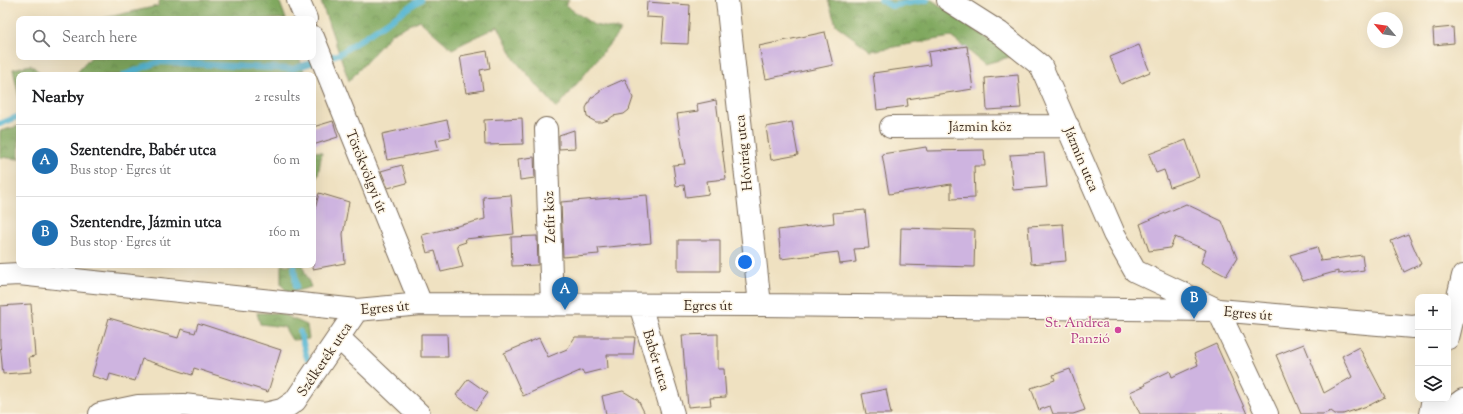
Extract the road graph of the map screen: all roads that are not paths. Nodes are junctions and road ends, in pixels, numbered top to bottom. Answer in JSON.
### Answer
{"nodes":[{"id":1,"x":298,"y":0,"type":"edge"},
{"id":2,"x":727,"y":0,"type":"edge"},
{"id":3,"x":948,"y":0,"type":"edge"},
{"id":4,"x":305,"y":16,"type":"edge"},
{"id":5,"x":316,"y":45,"type":"edge"},
{"id":6,"x":1068,"y":126,"type":"junction"},
{"id":7,"x":891,"y":127,"type":"dead end"},
{"id":8,"x":546,"y":129,"type":"dead end"},
{"id":9,"x":0,"y":275,"type":"edge"},
{"id":10,"x":1463,"y":276,"type":"edge"},
{"id":11,"x":421,"y":304,"type":"junction"},
{"id":12,"x":552,"y":305,"type":"junction"},
{"id":13,"x":640,"y":305,"type":"junction"},
{"id":14,"x":760,"y":305,"type":"junction"},
{"id":15,"x":357,"y":310,"type":"junction"},
{"id":16,"x":1218,"y":310,"type":"junction"},
{"id":17,"x":1455,"y":316,"type":"edge"},
{"id":18,"x":1415,"y":327,"type":"edge"},
{"id":19,"x":1451,"y":330,"type":"edge"},
{"id":20,"x":339,"y":338,"type":"junction"},
{"id":21,"x":1463,"y":400,"type":"edge"},
{"id":22,"x":1432,"y":402,"type":"edge"},
{"id":23,"x":100,"y":414,"type":"edge"},
{"id":24,"x":419,"y":414,"type":"edge"},
{"id":25,"x":674,"y":414,"type":"edge"},
{"id":26,"x":1267,"y":414,"type":"edge"},
{"id":27,"x":1430,"y":414,"type":"edge"},
{"id":28,"x":1444,"y":414,"type":"edge"}],
"edges":[{"from":1,"to":4,"type":"street"},
{"from":2,"to":14,"type":"street","name":"Hóvirág utca"},
{"from":3,"to":6,"type":"street","name":"Jázmin utca"},
{"from":5,"to":11,"type":"street","name":"Törökvölgyi út"},
{"from":6,"to":7,"type":"street","name":"Jázmin köz"},
{"from":6,"to":16,"type":"street","name":"Jázmin utca"},
{"from":8,"to":12,"type":"street","name":"Zefír köz"},
{"from":9,"to":15,"type":"street","name":"Egres út"},
{"from":10,"to":17,"type":"street"},
{"from":11,"to":12,"type":"street","name":"Egres út"},
{"from":11,"to":15,"type":"street","name":"Egres út"},
{"from":12,"to":13,"type":"street","name":"Egres út"},
{"from":13,"to":14,"type":"street","name":"Egres út"},
{"from":13,"to":25,"type":"street","name":"Babér utca"},
{"from":14,"to":16,"type":"street","name":"Egres út"},
{"from":15,"to":20,"type":"street","name":"Szélkerék utca"},
{"from":16,"to":18,"type":"street","name":"Egres út"},
{"from":16,"to":26,"type":"street"},
{"from":17,"to":19,"type":"street"},
{"from":20,"to":23,"type":"street","name":"Szélkerék utca"},
{"from":20,"to":24,"type":"street"},
{"from":21,"to":28,"type":"street"},
{"from":22,"to":27,"type":"street"}]}
